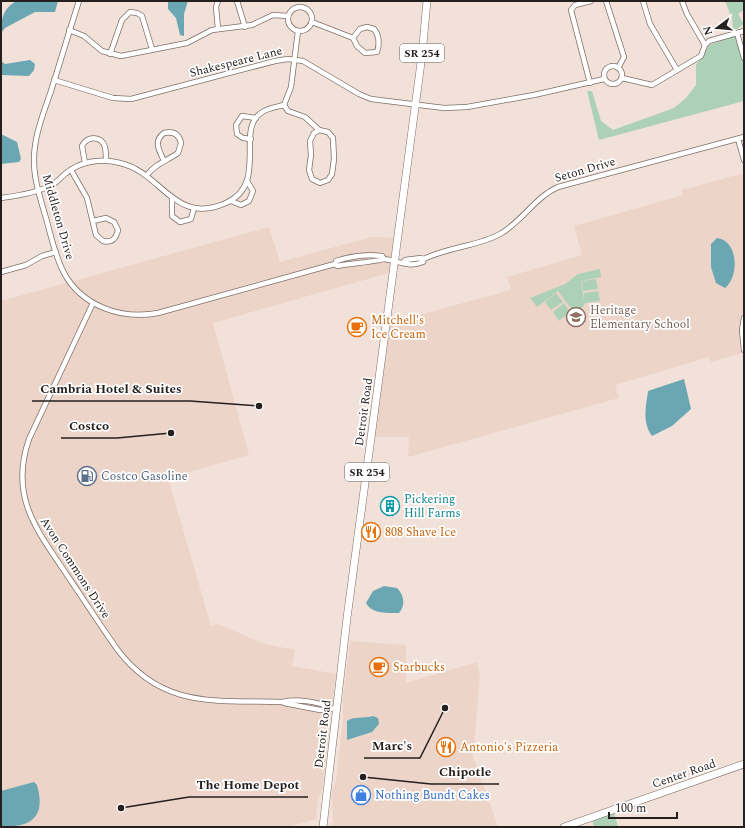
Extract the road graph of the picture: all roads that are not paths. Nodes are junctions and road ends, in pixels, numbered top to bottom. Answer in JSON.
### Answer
{"nodes":[{"id":1,"x":79,"y":1,"type":"edge"},
{"id":2,"x":218,"y":1,"type":"edge"},
{"id":3,"x":237,"y":1,"type":"edge"},
{"id":4,"x":305,"y":1,"type":"edge"},
{"id":5,"x":427,"y":1,"type":"edge"},
{"id":6,"x":591,"y":1,"type":"edge"},
{"id":7,"x":606,"y":1,"type":"edge"},
{"id":8,"x":643,"y":1,"type":"edge"},
{"id":9,"x":682,"y":1,"type":"edge"},
{"id":10,"x":304,"y":8,"type":"junction"},
{"id":11,"x":288,"y":16,"type":"junction"},
{"id":12,"x":312,"y":22,"type":"junction"},
{"id":13,"x":244,"y":27,"type":"junction"},
{"id":14,"x":218,"y":29,"type":"junction"},
{"id":15,"x":70,"y":30,"type":"junction"},
{"id":16,"x":298,"y":31,"type":"junction"},
{"id":17,"x":744,"y":31,"type":"edge"},
{"id":18,"x":737,"y":33,"type":"junction"},
{"id":19,"x":353,"y":38,"type":"junction"},
{"id":20,"x":705,"y":45,"type":"junction"},
{"id":21,"x":152,"y":49,"type":"junction"},
{"id":22,"x":110,"y":54,"type":"junction"},
{"id":23,"x":744,"y":58,"type":"edge"},
{"id":24,"x":295,"y":59,"type":"junction"},
{"id":25,"x":618,"y":68,"type":"junction"},
{"id":26,"x":677,"y":70,"type":"junction"},
{"id":27,"x":622,"y":78,"type":"junction"},
{"id":28,"x":604,"y":79,"type":"junction"},
{"id":29,"x":54,"y":80,"type":"junction"},
{"id":30,"x":590,"y":83,"type":"junction"},
{"id":31,"x":415,"y":104,"type":"junction"},
{"id":32,"x":284,"y":105,"type":"junction"},
{"id":33,"x":256,"y":118,"type":"junction"},
{"id":34,"x":319,"y":130,"type":"junction"},
{"id":35,"x":744,"y":137,"type":"edge"},
{"id":36,"x":251,"y":139,"type":"junction"},
{"id":37,"x":738,"y":139,"type":"junction"},
{"id":38,"x":744,"y":160,"type":"edge"},
{"id":39,"x":106,"y":161,"type":"junction"},
{"id":40,"x":164,"y":161,"type":"junction"},
{"id":41,"x":85,"y":163,"type":"junction"},
{"id":42,"x":71,"y":170,"type":"junction"},
{"id":43,"x":147,"y":175,"type":"junction"},
{"id":44,"x":247,"y":181,"type":"junction"},
{"id":45,"x":38,"y":190,"type":"junction"},
{"id":46,"x":1,"y":198,"type":"edge"},
{"id":47,"x":172,"y":199,"type":"junction"},
{"id":48,"x":231,"y":201,"type":"junction"},
{"id":49,"x":194,"y":208,"type":"junction"},
{"id":50,"x":93,"y":221,"type":"junction"},
{"id":51,"x":56,"y":252,"type":"junction"},
{"id":52,"x":395,"y":260,"type":"junction"},
{"id":53,"x":1,"y":272,"type":"edge"},
{"id":54,"x":93,"y":303,"type":"junction"},
{"id":55,"x":744,"y":318,"type":"edge"},
{"id":56,"x":744,"y":350,"type":"edge"},
{"id":57,"x":333,"y":708,"type":"junction"},
{"id":58,"x":744,"y":764,"type":"edge"},
{"id":59,"x":323,"y":827,"type":"edge"},
{"id":60,"x":564,"y":827,"type":"edge"}],
"edges":[{"from":1,"to":15,"type":"street","name":"Middleton Drive"},
{"from":2,"to":14,"type":"street"},
{"from":3,"to":13,"type":"street"},
{"from":4,"to":10,"type":"street"},
{"from":5,"to":31,"type":"main road","name":"Detroit Road","number":"SR 254"},
{"from":6,"to":30,"type":"street"},
{"from":7,"to":25,"type":"street"},
{"from":8,"to":26,"type":"street"},
{"from":9,"to":20,"type":"street"},
{"from":10,"to":11,"type":"street"},
{"from":10,"to":12,"type":"street"},
{"from":11,"to":13,"type":"street"},
{"from":11,"to":16,"type":"street"},
{"from":12,"to":16,"type":"street"},
{"from":12,"to":19,"type":"street"},
{"from":13,"to":14,"type":"street"},
{"from":14,"to":21,"type":"street"},
{"from":15,"to":22,"type":"street"},
{"from":15,"to":29,"type":"street","name":"Middleton Drive"},
{"from":16,"to":24,"type":"street"},
{"from":17,"to":18,"type":"street"},
{"from":18,"to":20,"type":"street"},
{"from":18,"to":23,"type":"street"},
{"from":19,"to":19,"type":"street"},
{"from":20,"to":26,"type":"street"},
{"from":21,"to":22,"type":"street"},
{"from":21,"to":22,"type":"street"},
{"from":24,"to":29,"type":"street","name":"Shakespeare Lane"},
{"from":24,"to":31,"type":"street","name":"Shakespeare Lane"},
{"from":24,"to":32,"type":"street"},
{"from":25,"to":27,"type":"street"},
{"from":25,"to":28,"type":"street"},
{"from":26,"to":27,"type":"street"},
{"from":27,"to":28,"type":"street","name":"Shakespeare Lane"},
{"from":28,"to":30,"type":"street","name":"Shakespeare Lane"},
{"from":29,"to":45,"type":"street","name":"Middleton Drive"},
{"from":30,"to":31,"type":"street","name":"Shakespeare Lane"},
{"from":31,"to":52,"type":"main road","name":"Detroit Road","number":"SR 254"},
{"from":32,"to":33,"type":"street"},
{"from":32,"to":34,"type":"street"},
{"from":33,"to":36,"type":"street"},
{"from":33,"to":36,"type":"street"},
{"from":34,"to":34,"type":"street"},
{"from":35,"to":37,"type":"street","name":"Seton Drive"},
{"from":36,"to":44,"type":"street"},
{"from":37,"to":38,"type":"street"},
{"from":37,"to":52,"type":"street","name":"Seton Drive"},
{"from":39,"to":41,"type":"street"},
{"from":39,"to":41,"type":"street"},
{"from":39,"to":43,"type":"street"},
{"from":40,"to":40,"type":"street"},
{"from":40,"to":43,"type":"street"},
{"from":41,"to":42,"type":"street"},
{"from":42,"to":45,"type":"street"},
{"from":42,"to":50,"type":"street"},
{"from":43,"to":47,"type":"street"},
{"from":44,"to":48,"type":"street"},
{"from":44,"to":48,"type":"street"},
{"from":45,"to":46,"type":"street"},
{"from":45,"to":51,"type":"street","name":"Middleton Drive"},
{"from":47,"to":49,"type":"street"},
{"from":47,"to":49,"type":"street"},
{"from":48,"to":49,"type":"street"},
{"from":50,"to":50,"type":"street"},
{"from":51,"to":53,"type":"street"},
{"from":51,"to":54,"type":"street","name":"Middleton Drive"},
{"from":52,"to":54,"type":"street","name":"Middleton Drive"},
{"from":52,"to":57,"type":"main road","name":"Detroit Road","number":"SR 254"},
{"from":54,"to":57,"type":"street","name":"Avon Commons Drive"},
{"from":55,"to":56,"type":"street"},
{"from":57,"to":59,"type":"main road","name":"Detroit Road","number":"SR 254"},
{"from":58,"to":60,"type":"main road","name":"Center Road"}]}
